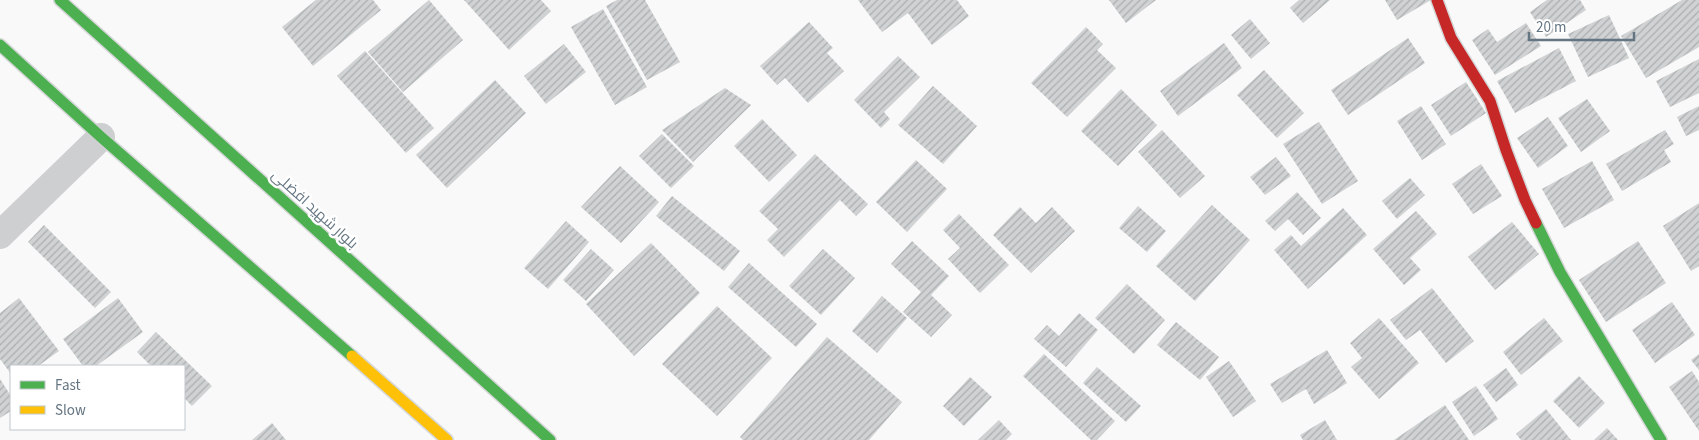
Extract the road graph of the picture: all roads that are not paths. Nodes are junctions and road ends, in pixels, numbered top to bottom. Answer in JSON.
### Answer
{"nodes":[{"id":1,"x":60,"y":0,"type":"edge"},
{"id":2,"x":1437,"y":0,"type":"edge"},
{"id":3,"x":0,"y":45,"type":"edge"},
{"id":4,"x":101,"y":137,"type":"junction"},
{"id":5,"x":0,"y":235,"type":"edge"},
{"id":6,"x":447,"y":440,"type":"edge"},
{"id":7,"x":550,"y":440,"type":"edge"},
{"id":8,"x":1661,"y":440,"type":"edge"}],
"edges":[{"from":1,"to":7,"type":"main road","name":"بلوار شهید افضلی"},
{"from":2,"to":8,"type":"main road"},
{"from":3,"to":4,"type":"main road"},
{"from":4,"to":5,"type":"street"},
{"from":4,"to":6,"type":"main road"}]}
